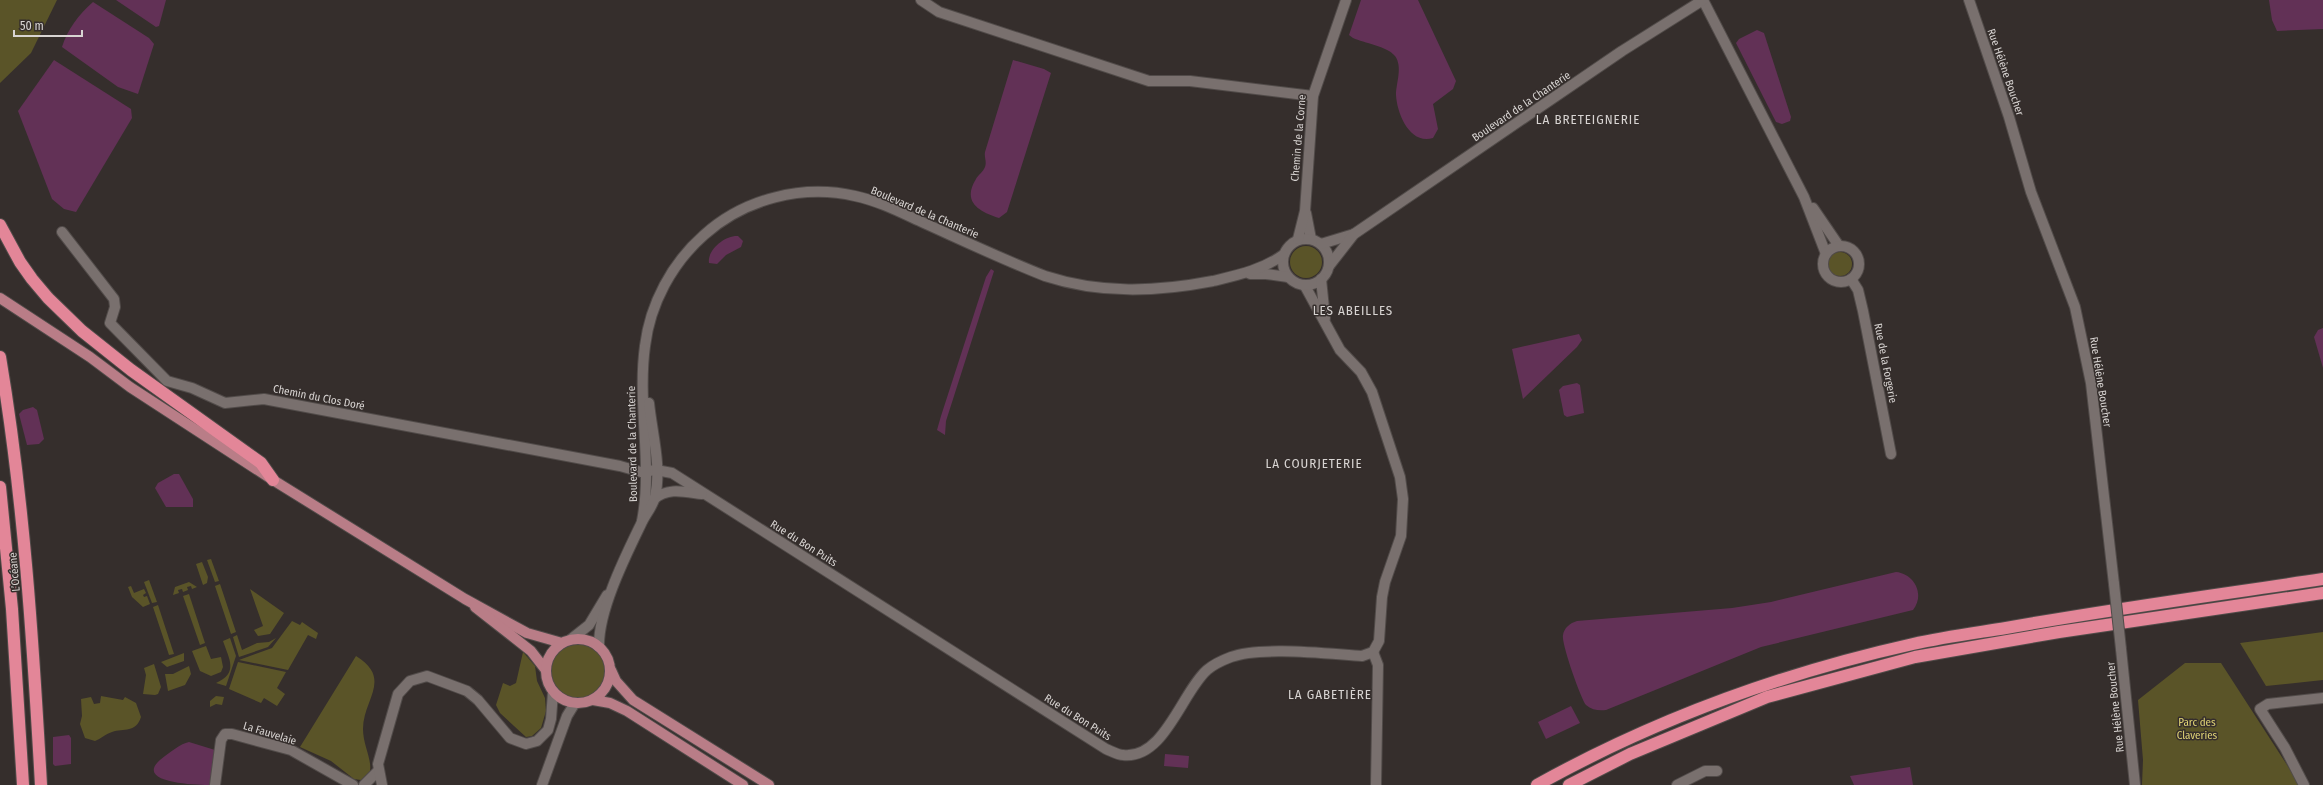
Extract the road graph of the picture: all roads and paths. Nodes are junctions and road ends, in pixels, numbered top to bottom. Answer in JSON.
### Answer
{"nodes":[{"id":1,"x":921,"y":0,"type":"edge"},
{"id":2,"x":1346,"y":0,"type":"edge"},
{"id":3,"x":1703,"y":0,"type":"edge"},
{"id":4,"x":1969,"y":0,"type":"edge"},
{"id":5,"x":1313,"y":96,"type":"junction"},
{"id":6,"x":1804,"y":197,"type":"junction"},
{"id":7,"x":1305,"y":211,"type":"junction"},
{"id":8,"x":0,"y":225,"type":"edge"},
{"id":9,"x":62,"y":232,"type":"dead end"},
{"id":10,"x":1354,"y":234,"type":"junction"},
{"id":11,"x":1298,"y":239,"type":"junction"},
{"id":12,"x":1311,"y":239,"type":"junction"},
{"id":13,"x":1321,"y":244,"type":"junction"},
{"id":14,"x":1839,"y":246,"type":"junction"},
{"id":15,"x":1826,"y":254,"type":"junction"},
{"id":16,"x":1283,"y":255,"type":"junction"},
{"id":17,"x":1329,"y":266,"type":"junction"},
{"id":18,"x":1239,"y":275,"type":"junction"},
{"id":19,"x":1288,"y":277,"type":"junction"},
{"id":20,"x":1321,"y":279,"type":"junction"},
{"id":21,"x":1850,"y":279,"type":"junction"},
{"id":22,"x":1305,"y":286,"type":"junction"},
{"id":23,"x":0,"y":298,"type":"edge"},
{"id":24,"x":1326,"y":322,"type":"junction"},
{"id":25,"x":0,"y":357,"type":"edge"},
{"id":26,"x":644,"y":366,"type":"junction"},
{"id":27,"x":1891,"y":454,"type":"dead end"},
{"id":28,"x":656,"y":470,"type":"junction"},
{"id":29,"x":644,"y":472,"type":"junction"},
{"id":30,"x":273,"y":480,"type":"junction"},
{"id":31,"x":0,"y":487,"type":"edge"},
{"id":32,"x":704,"y":494,"type":"junction"},
{"id":33,"x":654,"y":499,"type":"junction"},
{"id":34,"x":642,"y":521,"type":"junction"},
{"id":35,"x":2323,"y":579,"type":"edge"},
{"id":36,"x":612,"y":589,"type":"junction"},
{"id":37,"x":2323,"y":593,"type":"edge"},
{"id":38,"x":465,"y":599,"type":"junction"},
{"id":39,"x":566,"y":641,"type":"junction"},
{"id":40,"x":599,"y":647,"type":"junction"},
{"id":41,"x":1373,"y":652,"type":"junction"},
{"id":42,"x":546,"y":669,"type":"junction"},
{"id":43,"x":610,"y":669,"type":"junction"},
{"id":44,"x":553,"y":692,"type":"junction"},
{"id":45,"x":2323,"y":698,"type":"edge"},
{"id":46,"x":593,"y":700,"type":"junction"},
{"id":47,"x":575,"y":704,"type":"junction"},
{"id":48,"x":378,"y":771,"type":"junction"},
{"id":49,"x":1717,"y":771,"type":"dead end"},
{"id":50,"x":23,"y":785,"type":"edge"},
{"id":51,"x":42,"y":785,"type":"edge"},
{"id":52,"x":215,"y":785,"type":"edge"},
{"id":53,"x":353,"y":785,"type":"edge"},
{"id":54,"x":364,"y":785,"type":"edge"},
{"id":55,"x":382,"y":785,"type":"edge"},
{"id":56,"x":542,"y":785,"type":"edge"},
{"id":57,"x":744,"y":785,"type":"edge"},
{"id":58,"x":769,"y":785,"type":"edge"},
{"id":59,"x":1376,"y":785,"type":"edge"},
{"id":60,"x":1537,"y":785,"type":"edge"},
{"id":61,"x":1569,"y":785,"type":"edge"},
{"id":62,"x":1677,"y":785,"type":"edge"},
{"id":63,"x":2135,"y":785,"type":"edge"},
{"id":64,"x":2304,"y":785,"type":"edge"}],
"edges":[{"from":1,"to":5,"type":"street"},
{"from":2,"to":5,"type":"street","name":"Chemin de la Corne"},
{"from":3,"to":6,"type":"street"},
{"from":3,"to":10,"type":"street","name":"Boulevard de la Chanterie"},
{"from":4,"to":63,"type":"street","name":"Rue Hélène Boucher","bridge":true},
{"from":5,"to":7,"type":"street","name":"Chemin de la Corne"},
{"from":6,"to":14,"type":"street"},
{"from":6,"to":15,"type":"street"},
{"from":7,"to":11,"type":"street","name":"Chemin de la Corne"},
{"from":7,"to":12,"type":"street","name":"Chemin de la Corne"},
{"from":8,"to":30,"type":"highway"},
{"from":9,"to":29,"type":"street","name":"Chemin du Clos Doré"},
{"from":10,"to":13,"type":"street","name":"Boulevard de la Chanterie"},
{"from":10,"to":17,"type":"street","name":"Boulevard de la Chanterie"},
{"from":11,"to":12,"type":"street"},
{"from":11,"to":16,"type":"street"},
{"from":12,"to":13,"type":"street"},
{"from":13,"to":17,"type":"street"},
{"from":14,"to":15,"type":"street"},
{"from":14,"to":21,"type":"street"},
{"from":15,"to":21,"type":"street"},
{"from":16,"to":18,"type":"street","name":"Boulevard de la Chanterie"},
{"from":16,"to":19,"type":"street"},
{"from":17,"to":20,"type":"street"},
{"from":18,"to":19,"type":"street","name":"Boulevard de la Chanterie"},
{"from":18,"to":26,"type":"street","name":"Boulevard de la Chanterie"},
{"from":19,"to":22,"type":"street"},
{"from":20,"to":22,"type":"street"},
{"from":20,"to":24,"type":"street"},
{"from":21,"to":27,"type":"street","name":"Rue de la Forgerie"},
{"from":22,"to":24,"type":"street"},
{"from":23,"to":30,"type":"main road"},
{"from":24,"to":41,"type":"street"},
{"from":25,"to":51,"type":"highway","name":"L’Océane"},
{"from":26,"to":28,"type":"street","name":"Boulevard de la Chanterie"},
{"from":26,"to":29,"type":"street","name":"Boulevard de la Chanterie"},
{"from":28,"to":29,"type":"street","name":"Chemin du Clos Doré"},
{"from":28,"to":32,"type":"street","name":"Rue du Bon Puits"},
{"from":28,"to":33,"type":"street","name":"Boulevard de la Chanterie"},
{"from":29,"to":34,"type":"street","name":"Boulevard de la Chanterie"},
{"from":30,"to":38,"type":"main road"},
{"from":31,"to":50,"type":"highway","name":"L’Océane"},
{"from":32,"to":33,"type":"street"},
{"from":32,"to":41,"type":"street","name":"Rue du Bon Puits"},
{"from":33,"to":34,"type":"street","name":"Boulevard de la Chanterie"},
{"from":34,"to":36,"type":"street","name":"Boulevard de la Chanterie"},
{"from":35,"to":60,"type":"highway"},
{"from":36,"to":39,"type":"street"},
{"from":36,"to":40,"type":"street"},
{"from":37,"to":61,"type":"highway"},
{"from":38,"to":39,"type":"main road"},
{"from":38,"to":42,"type":"main road"},
{"from":39,"to":40,"type":"main road"},
{"from":39,"to":42,"type":"main road"},
{"from":40,"to":43,"type":"main road"},
{"from":41,"to":59,"type":"street"},
{"from":42,"to":44,"type":"main road"},
{"from":43,"to":46,"type":"main road"},
{"from":43,"to":58,"type":"main road"},
{"from":44,"to":47,"type":"main road"},
{"from":44,"to":48,"type":"street"},
{"from":45,"to":64,"type":"street"},
{"from":46,"to":47,"type":"main road"},
{"from":46,"to":57,"type":"main road"},
{"from":47,"to":56,"type":"street"},
{"from":48,"to":54,"type":"street"},
{"from":48,"to":55,"type":"street"},
{"from":49,"to":62,"type":"street"},
{"from":52,"to":53,"type":"street","name":"La Fauvelaie"}]}
